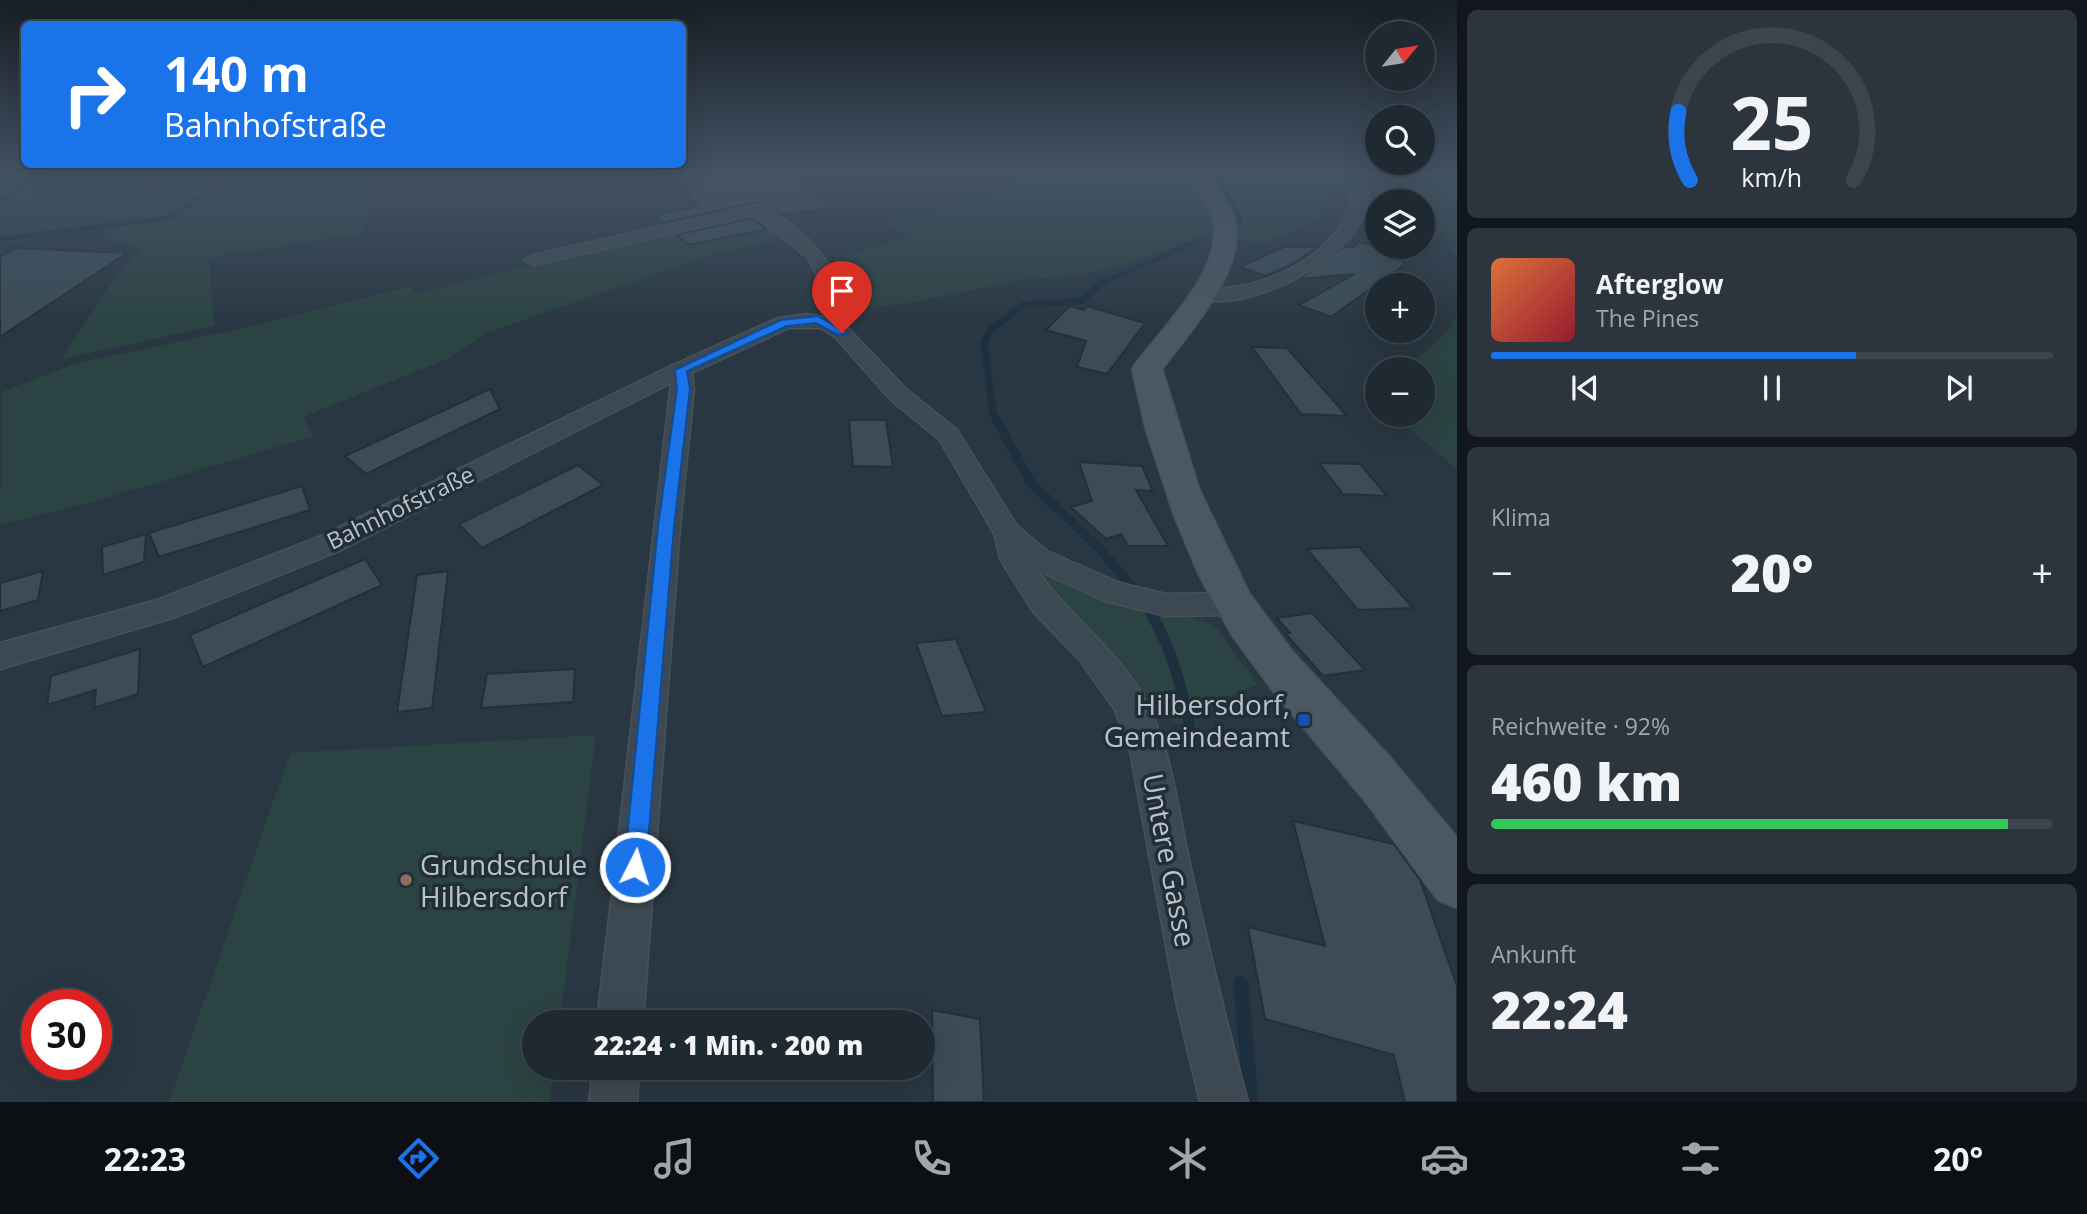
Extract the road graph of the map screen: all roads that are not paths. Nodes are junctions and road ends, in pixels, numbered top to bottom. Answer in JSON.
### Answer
{"nodes":[{"id":1,"x":688,"y":225,"type":"edge"},
{"id":2,"x":777,"y":225,"type":"edge"},
{"id":3,"x":1225,"y":225,"type":"edge"},
{"id":4,"x":1350,"y":225,"type":"edge"},
{"id":5,"x":533,"y":260,"type":"dead end"},
{"id":6,"x":834,"y":293,"type":"junction"},
{"id":7,"x":1205,"y":295,"type":"junction"},
{"id":8,"x":785,"y":322,"type":"junction"},
{"id":9,"x":842,"y":333,"type":"junction"},
{"id":10,"x":681,"y":370,"type":"junction"},
{"id":11,"x":1007,"y":533,"type":"junction"},
{"id":12,"x":1234,"y":604,"type":"junction"},
{"id":13,"x":0,"y":656,"type":"edge"},
{"id":14,"x":1457,"y":881,"type":"edge"},
{"id":15,"x":621,"y":1010,"type":"edge"},
{"id":16,"x":615,"y":1080,"type":"edge"},
{"id":17,"x":613,"y":1102,"type":"edge"},
{"id":18,"x":1224,"y":1102,"type":"edge"}],
"edges":[{"from":1,"to":5,"type":"street"},
{"from":2,"to":6,"type":"street"},
{"from":3,"to":7,"type":"main road"},
{"from":4,"to":7,"type":"street"},
{"from":6,"to":8,"type":"street","name":"Bahnhofstraße"},
{"from":6,"to":9,"type":"street"},
{"from":7,"to":12,"type":"main road"},
{"from":8,"to":9,"type":"street","name":"Bahnhofstraße"},
{"from":8,"to":10,"type":"street","name":"Bahnhofstraße"},
{"from":9,"to":11,"type":"street","name":"Bahnhofstraße"},
{"from":10,"to":13,"type":"street","name":"Bahnhofstraße"},
{"from":10,"to":15,"type":"street"},
{"from":11,"to":12,"type":"street","name":"Bahnhofstraße"},
{"from":11,"to":18,"type":"street","name":"Untere Gasse"},
{"from":12,"to":14,"type":"main road"},
{"from":16,"to":17,"type":"street"}]}
